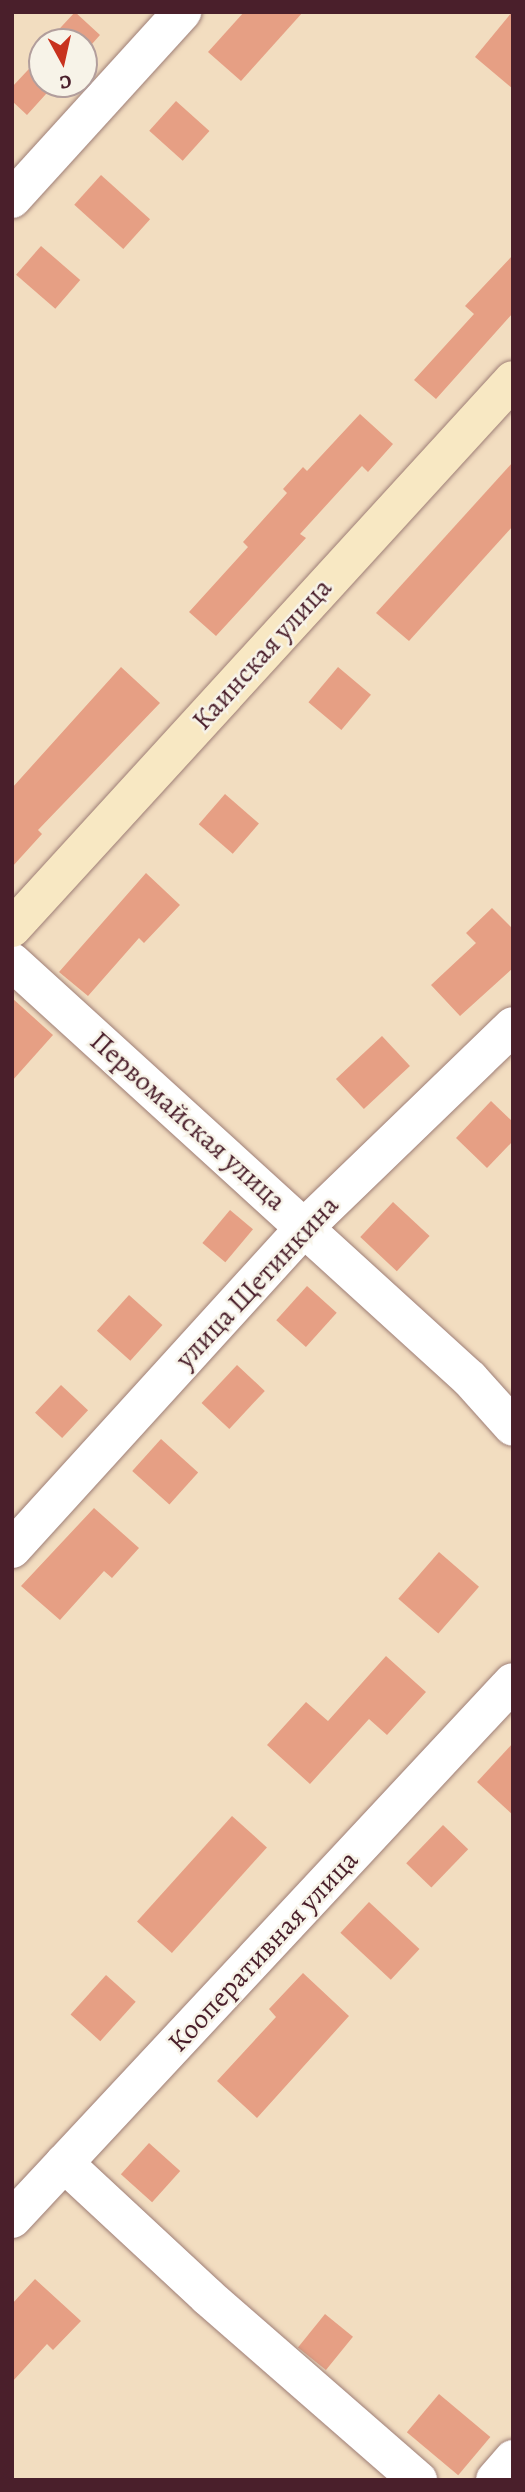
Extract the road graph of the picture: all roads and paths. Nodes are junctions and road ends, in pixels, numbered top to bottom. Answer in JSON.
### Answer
{"nodes":[{"id":1,"x":182,"y":12,"type":"edge"},
{"id":2,"x":12,"y":200,"type":"edge"},
{"id":3,"x":513,"y":380,"type":"edge"},
{"id":4,"x":12,"y":928,"type":"edge"},
{"id":5,"x":12,"y":962,"type":"edge"},
{"id":6,"x":513,"y":1026,"type":"edge"},
{"id":7,"x":304,"y":1227,"type":"junction"},
{"id":8,"x":513,"y":1427,"type":"edge"},
{"id":9,"x":12,"y":1549,"type":"edge"},
{"id":10,"x":513,"y":1682,"type":"edge"},
{"id":11,"x":64,"y":2163,"type":"junction"},
{"id":12,"x":12,"y":2219,"type":"edge"},
{"id":13,"x":513,"y":2459,"type":"edge"},
{"id":14,"x":418,"y":2480,"type":"edge"},
{"id":15,"x":495,"y":2480,"type":"edge"}],
"edges":[{"from":1,"to":2,"type":"street"},
{"from":3,"to":4,"type":"main road","name":"Каинская улица"},
{"from":5,"to":7,"type":"street","name":"Первомайская улица"},
{"from":6,"to":7,"type":"street","name":"улица Щетинкина"},
{"from":7,"to":8,"type":"street","name":"Первомайская улица"},
{"from":7,"to":9,"type":"street","name":"улица Щетинкина"},
{"from":10,"to":11,"type":"street","name":"Кооперативная улица"},
{"from":11,"to":12,"type":"street","name":"Кооперативная улица"},
{"from":11,"to":14,"type":"street"},
{"from":13,"to":15,"type":"street"}]}
